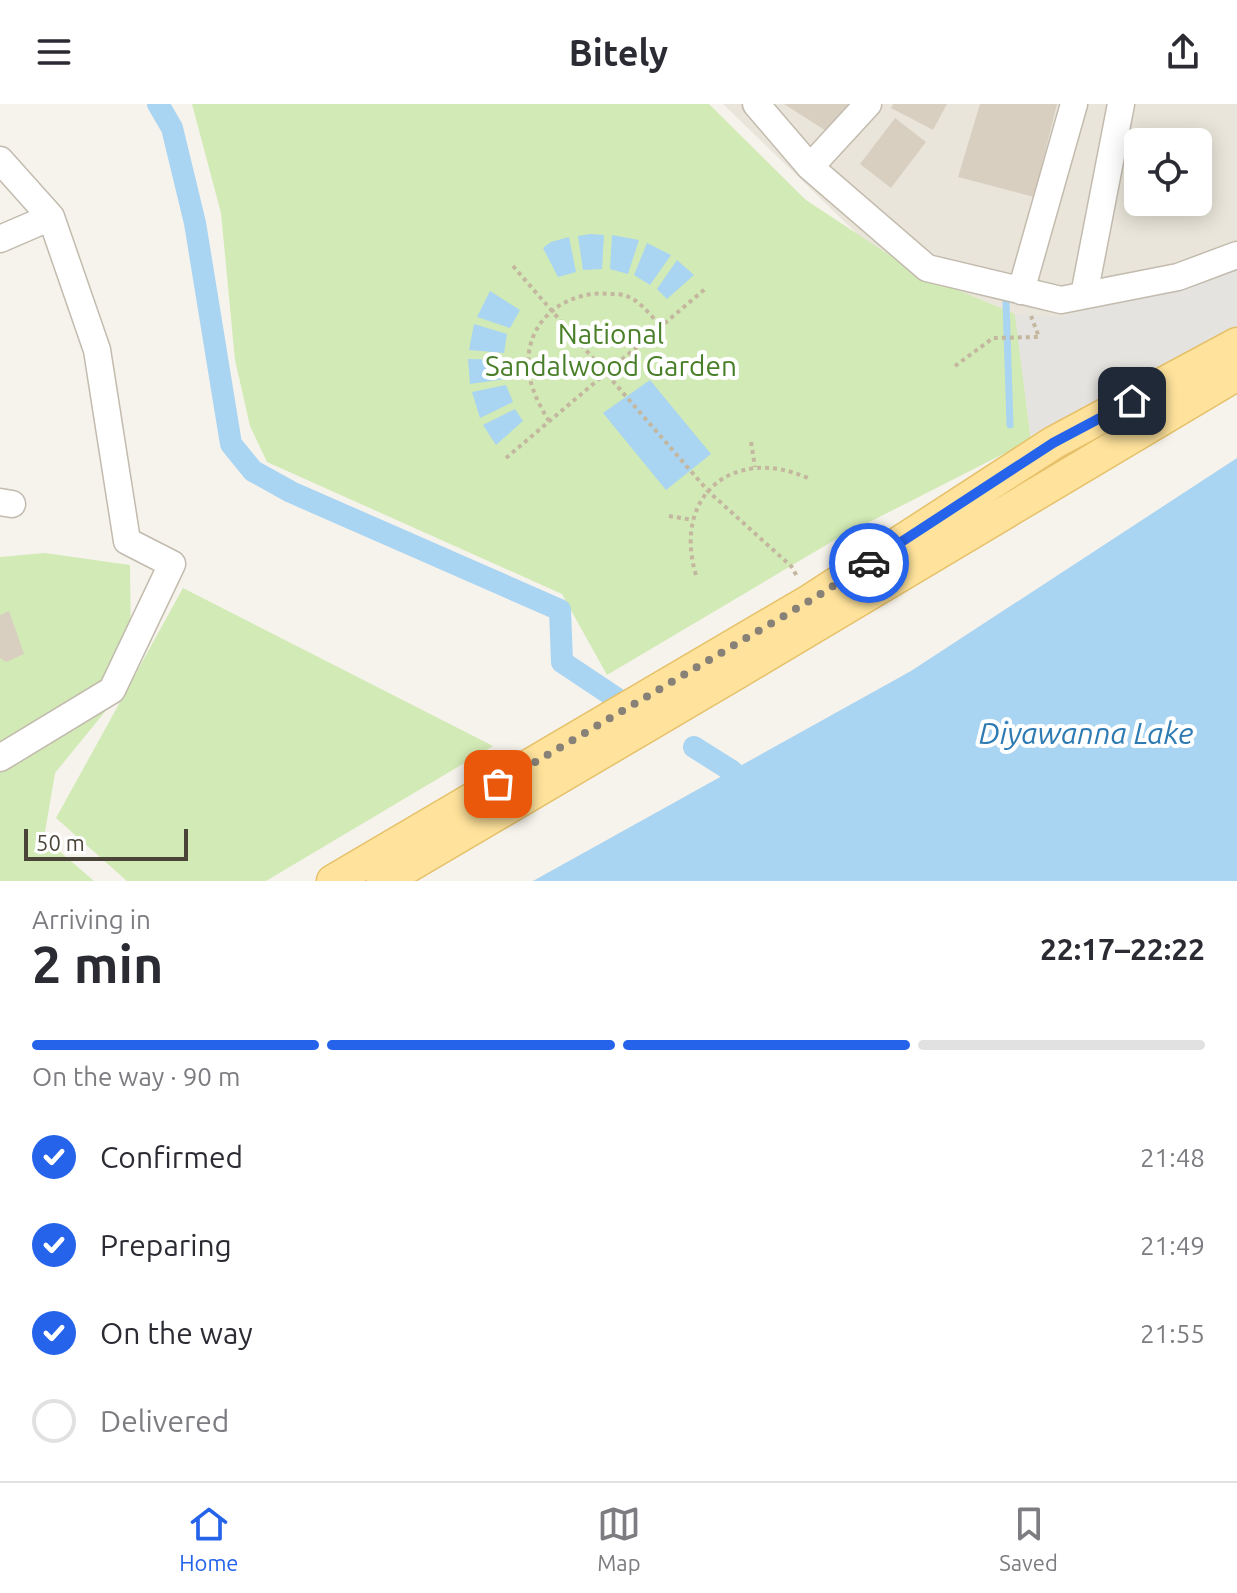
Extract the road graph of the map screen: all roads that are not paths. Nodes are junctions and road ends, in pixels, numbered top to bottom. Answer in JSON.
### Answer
{"nodes":[{"id":1,"x":756,"y":104,"type":"edge"},
{"id":2,"x":868,"y":104,"type":"edge"},
{"id":3,"x":1074,"y":104,"type":"edge"},
{"id":4,"x":1121,"y":104,"type":"edge"},
{"id":5,"x":0,"y":160,"type":"edge"},
{"id":6,"x":810,"y":167,"type":"junction"},
{"id":7,"x":51,"y":217,"type":"junction"},
{"id":8,"x":0,"y":239,"type":"edge"},
{"id":9,"x":1237,"y":255,"type":"edge"},
{"id":10,"x":1084,"y":295,"type":"junction"},
{"id":11,"x":1025,"y":299,"type":"junction"},
{"id":12,"x":1237,"y":344,"type":"edge"},
{"id":13,"x":1237,"y":374,"type":"edge"},
{"id":14,"x":1,"y":759,"type":"edge"},
{"id":15,"x":333,"y":881,"type":"edge"},
{"id":16,"x":383,"y":881,"type":"edge"}],
"edges":[{"from":1,"to":6,"type":"street"},
{"from":2,"to":6,"type":"street"},
{"from":3,"to":11,"type":"street"},
{"from":4,"to":10,"type":"street"},
{"from":5,"to":7,"type":"street"},
{"from":6,"to":11,"type":"street"},
{"from":7,"to":8,"type":"street"},
{"from":7,"to":14,"type":"street"},
{"from":9,"to":10,"type":"street"},
{"from":10,"to":11,"type":"street"},
{"from":12,"to":15,"type":"main road"},
{"from":13,"to":16,"type":"main road"}]}
